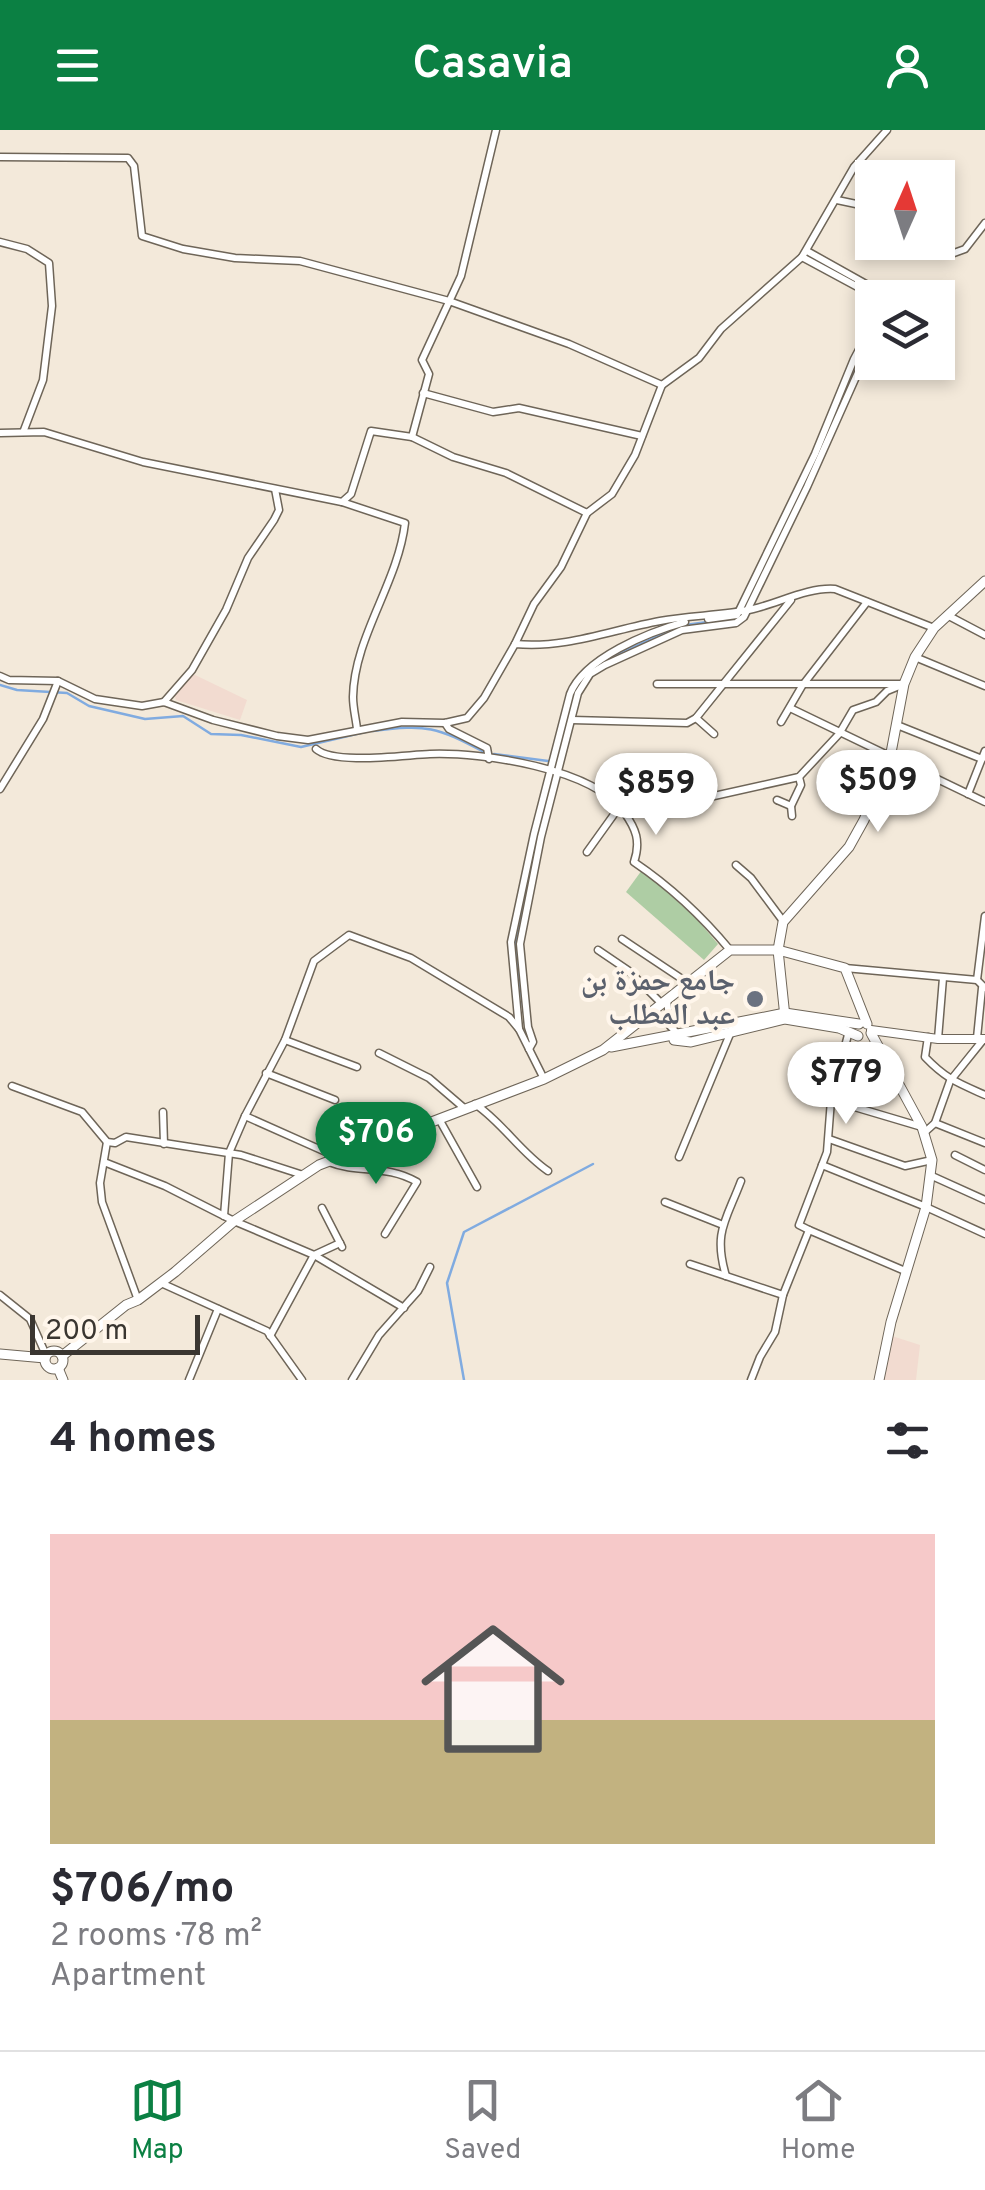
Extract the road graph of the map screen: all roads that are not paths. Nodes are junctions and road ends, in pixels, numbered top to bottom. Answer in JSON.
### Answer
{"nodes":[{"id":1,"x":496,"y":130,"type":"edge"},
{"id":2,"x":887,"y":130,"type":"edge"},
{"id":3,"x":0,"y":157,"type":"edge"},
{"id":4,"x":838,"y":200,"type":"junction"},
{"id":5,"x":855,"y":204,"type":"edge"},
{"id":6,"x":985,"y":223,"type":"edge"},
{"id":7,"x":0,"y":242,"type":"edge"},
{"id":8,"x":955,"y":252,"type":"edge"},
{"id":9,"x":804,"y":254,"type":"junction"},
{"id":10,"x":855,"y":280,"type":"edge"},
{"id":11,"x":855,"y":284,"type":"edge"},
{"id":12,"x":449,"y":301,"type":"junction"},
{"id":13,"x":855,"y":357,"type":"edge"},
{"id":14,"x":855,"y":377,"type":"edge"},
{"id":15,"x":662,"y":386,"type":"junction"},
{"id":16,"x":423,"y":393,"type":"junction"},
{"id":17,"x":24,"y":430,"type":"junction"},
{"id":18,"x":0,"y":432,"type":"edge"},
{"id":19,"x":642,"y":436,"type":"junction"},
{"id":20,"x":412,"y":437,"type":"junction"},
{"id":21,"x":818,"y":455,"type":"junction"},
{"id":22,"x":276,"y":489,"type":"junction"},
{"id":23,"x":342,"y":502,"type":"junction"},
{"id":24,"x":588,"y":513,"type":"junction"},
{"id":25,"x":983,"y":581,"type":"edge"},
{"id":26,"x":792,"y":599,"type":"junction"},
{"id":27,"x":866,"y":602,"type":"junction"},
{"id":28,"x":743,"y":611,"type":"junction"},
{"id":29,"x":946,"y":615,"type":"junction"},
{"id":30,"x":934,"y":628,"type":"junction"},
{"id":31,"x":985,"y":635,"type":"edge"},
{"id":32,"x":515,"y":644,"type":"junction"},
{"id":33,"x":915,"y":658,"type":"junction"},
{"id":34,"x":0,"y":676,"type":"edge"},
{"id":35,"x":58,"y":681,"type":"junction"},
{"id":36,"x":656,"y":684,"type":"dead end"},
{"id":37,"x":904,"y":684,"type":"junction"},
{"id":38,"x":725,"y":685,"type":"junction"},
{"id":39,"x":802,"y":686,"type":"junction"},
{"id":40,"x":985,"y":686,"type":"edge"},
{"id":41,"x":164,"y":702,"type":"junction"},
{"id":42,"x":790,"y":708,"type":"junction"},
{"id":43,"x":696,"y":718,"type":"junction"},
{"id":44,"x":571,"y":720,"type":"junction"},
{"id":45,"x":780,"y":722,"type":"dead end"},
{"id":46,"x":446,"y":723,"type":"junction"},
{"id":47,"x":897,"y":725,"type":"junction"},
{"id":48,"x":356,"y":729,"type":"junction"},
{"id":49,"x":714,"y":734,"type":"dead end"},
{"id":50,"x":838,"y":734,"type":"junction"},
{"id":51,"x":316,"y":749,"type":"dead end"},
{"id":52,"x":983,"y":755,"type":"edge"},
{"id":53,"x":890,"y":758,"type":"junction"},
{"id":54,"x":489,"y":759,"type":"junction"},
{"id":55,"x":555,"y":772,"type":"junction"},
{"id":56,"x":799,"y":777,"type":"junction"},
{"id":57,"x":0,"y":788,"type":"edge"},
{"id":58,"x":968,"y":794,"type":"junction"},
{"id":59,"x":777,"y":800,"type":"dead end"},
{"id":60,"x":985,"y":802,"type":"edge"},
{"id":61,"x":620,"y":806,"type":"junction"},
{"id":62,"x":587,"y":852,"type":"dead end"},
{"id":63,"x":736,"y":865,"type":"dead end"},
{"id":64,"x":985,"y":916,"type":"edge"},
{"id":65,"x":783,"y":922,"type":"junction"},
{"id":66,"x":622,"y":939,"type":"dead end"},
{"id":67,"x":598,"y":950,"type":"dead end"},
{"id":68,"x":730,"y":950,"type":"junction"},
{"id":69,"x":778,"y":950,"type":"junction"},
{"id":70,"x":845,"y":968,"type":"junction"},
{"id":71,"x":942,"y":978,"type":"junction"},
{"id":72,"x":688,"y":984,"type":"junction"},
{"id":73,"x":981,"y":985,"type":"edge"},
{"id":74,"x":664,"y":1002,"type":"junction"},
{"id":75,"x":785,"y":1016,"type":"junction"},
{"id":76,"x":867,"y":1028,"type":"junction"},
{"id":77,"x":519,"y":1030,"type":"junction"},
{"id":78,"x":731,"y":1032,"type":"junction"},
{"id":79,"x":853,"y":1034,"type":"junction"},
{"id":80,"x":680,"y":1035,"type":"junction"},
{"id":81,"x":662,"y":1038,"type":"junction"},
{"id":82,"x":933,"y":1038,"type":"junction"},
{"id":83,"x":982,"y":1039,"type":"edge"},
{"id":84,"x":285,"y":1040,"type":"junction"},
{"id":85,"x":529,"y":1049,"type":"junction"},
{"id":86,"x":603,"y":1050,"type":"junction"},
{"id":87,"x":379,"y":1053,"type":"dead end"},
{"id":88,"x":357,"y":1068,"type":"dead end"},
{"id":89,"x":266,"y":1073,"type":"junction"},
{"id":90,"x":838,"y":1074,"type":"junction"},
{"id":91,"x":896,"y":1078,"type":"junction"},
{"id":92,"x":544,"y":1080,"type":"junction"},
{"id":93,"x":950,"y":1081,"type":"junction"},
{"id":94,"x":12,"y":1086,"type":"dead end"},
{"id":95,"x":985,"y":1094,"type":"edge"},
{"id":96,"x":335,"y":1100,"type":"dead end"},
{"id":97,"x":831,"y":1100,"type":"junction"},
{"id":98,"x":469,"y":1106,"type":"junction"},
{"id":99,"x":163,"y":1112,"type":"dead end"},
{"id":100,"x":245,"y":1116,"type":"junction"},
{"id":101,"x":439,"y":1118,"type":"junction"},
{"id":102,"x":935,"y":1123,"type":"junction"},
{"id":103,"x":924,"y":1129,"type":"junction"},
{"id":104,"x":828,"y":1139,"type":"junction"},
{"id":105,"x":107,"y":1142,"type":"junction"},
{"id":106,"x":985,"y":1143,"type":"edge"},
{"id":107,"x":164,"y":1144,"type":"junction"},
{"id":108,"x":229,"y":1153,"type":"junction"},
{"id":109,"x":955,"y":1155,"type":"dead end"},
{"id":110,"x":338,"y":1157,"type":"junction"},
{"id":111,"x":679,"y":1157,"type":"dead end"},
{"id":112,"x":932,"y":1160,"type":"junction"},
{"id":113,"x":104,"y":1162,"type":"junction"},
{"id":114,"x":328,"y":1162,"type":"junction"},
{"id":115,"x":822,"y":1166,"type":"junction"},
{"id":116,"x":985,"y":1170,"type":"edge"},
{"id":117,"x":548,"y":1171,"type":"dead end"},
{"id":118,"x":304,"y":1175,"type":"junction"},
{"id":119,"x":932,"y":1176,"type":"junction"},
{"id":120,"x":741,"y":1182,"type":"dead end"},
{"id":121,"x":477,"y":1187,"type":"dead end"},
{"id":122,"x":985,"y":1200,"type":"edge"},
{"id":123,"x":665,"y":1202,"type":"dead end"},
{"id":124,"x":926,"y":1206,"type":"junction"},
{"id":125,"x":322,"y":1208,"type":"dead end"},
{"id":126,"x":229,"y":1219,"type":"junction"},
{"id":127,"x":723,"y":1225,"type":"junction"},
{"id":128,"x":809,"y":1230,"type":"junction"},
{"id":129,"x":385,"y":1234,"type":"dead end"},
{"id":130,"x":985,"y":1234,"type":"edge"},
{"id":131,"x":314,"y":1255,"type":"junction"},
{"id":132,"x":690,"y":1264,"type":"dead end"},
{"id":133,"x":430,"y":1267,"type":"dead end"},
{"id":134,"x":905,"y":1271,"type":"junction"},
{"id":135,"x":726,"y":1276,"type":"junction"},
{"id":136,"x":160,"y":1283,"type":"junction"},
{"id":137,"x":783,"y":1294,"type":"junction"},
{"id":138,"x":0,"y":1295,"type":"edge"},
{"id":139,"x":138,"y":1300,"type":"junction"},
{"id":140,"x":404,"y":1308,"type":"junction"},
{"id":141,"x":218,"y":1309,"type":"junction"},
{"id":142,"x":270,"y":1336,"type":"junction"},
{"id":143,"x":0,"y":1354,"type":"edge"},
{"id":144,"x":46,"y":1356,"type":"junction"},
{"id":145,"x":62,"y":1356,"type":"junction"},
{"id":146,"x":58,"y":1368,"type":"junction"},
{"id":147,"x":63,"y":1380,"type":"edge"},
{"id":148,"x":189,"y":1380,"type":"edge"},
{"id":149,"x":302,"y":1380,"type":"edge"},
{"id":150,"x":352,"y":1380,"type":"edge"},
{"id":151,"x":751,"y":1380,"type":"edge"},
{"id":152,"x":880,"y":1380,"type":"edge"}],
"edges":[{"from":1,"to":12,"type":"street"},
{"from":2,"to":4,"type":"street"},
{"from":3,"to":12,"type":"street"},
{"from":4,"to":5,"type":"street"},
{"from":4,"to":9,"type":"street"},
{"from":6,"to":8,"type":"street"},
{"from":7,"to":17,"type":"street"},
{"from":9,"to":10,"type":"street"},
{"from":9,"to":11,"type":"street"},
{"from":9,"to":15,"type":"street"},
{"from":12,"to":15,"type":"street"},
{"from":12,"to":16,"type":"street"},
{"from":13,"to":21,"type":"street"},
{"from":14,"to":21,"type":"street"},
{"from":15,"to":19,"type":"street"},
{"from":16,"to":19,"type":"street"},
{"from":16,"to":20,"type":"street"},
{"from":17,"to":18,"type":"street"},
{"from":17,"to":22,"type":"street"},
{"from":19,"to":24,"type":"street"},
{"from":20,"to":23,"type":"street"},
{"from":20,"to":24,"type":"street"},
{"from":21,"to":28,"type":"street"},
{"from":22,"to":23,"type":"street"},
{"from":22,"to":41,"type":"street"},
{"from":23,"to":48,"type":"street"},
{"from":24,"to":32,"type":"street"},
{"from":25,"to":29,"type":"main road"},
{"from":26,"to":27,"type":"street"},
{"from":26,"to":28,"type":"street"},
{"from":26,"to":38,"type":"street"},
{"from":27,"to":30,"type":"street"},
{"from":27,"to":39,"type":"street"},
{"from":28,"to":32,"type":"street"},
{"from":28,"to":44,"type":"street"},
{"from":28,"to":55,"type":"street"},
{"from":29,"to":30,"type":"main road"},
{"from":29,"to":31,"type":"street"},
{"from":30,"to":33,"type":"main road"},
{"from":32,"to":46,"type":"street"},
{"from":33,"to":37,"type":"main road"},
{"from":33,"to":40,"type":"street"},
{"from":34,"to":35,"type":"street"},
{"from":35,"to":41,"type":"street"},
{"from":35,"to":57,"type":"street"},
{"from":36,"to":38,"type":"street"},
{"from":37,"to":39,"type":"street"},
{"from":37,"to":47,"type":"main road"},
{"from":37,"to":50,"type":"street"},
{"from":38,"to":39,"type":"street"},
{"from":38,"to":43,"type":"street"},
{"from":39,"to":42,"type":"street"},
{"from":41,"to":48,"type":"street"},
{"from":42,"to":45,"type":"street"},
{"from":42,"to":50,"type":"street"},
{"from":43,"to":44,"type":"street"},
{"from":43,"to":49,"type":"street"},
{"from":44,"to":55,"type":"street"},
{"from":46,"to":48,"type":"street"},
{"from":46,"to":54,"type":"street"},
{"from":47,"to":52,"type":"street"},
{"from":47,"to":53,"type":"main road"},
{"from":50,"to":53,"type":"street"},
{"from":50,"to":56,"type":"street"},
{"from":51,"to":54,"type":"street"},
{"from":52,"to":58,"type":"street"},
{"from":53,"to":58,"type":"street"},
{"from":53,"to":65,"type":"main road"},
{"from":54,"to":55,"type":"street"},
{"from":55,"to":61,"type":"street"},
{"from":55,"to":77,"type":"street"},
{"from":55,"to":85,"type":"street"},
{"from":56,"to":59,"type":"street"},
{"from":56,"to":61,"type":"street"},
{"from":58,"to":60,"type":"street"},
{"from":61,"to":62,"type":"street"},
{"from":61,"to":68,"type":"street"},
{"from":63,"to":65,"type":"street"},
{"from":64,"to":73,"type":"street"},
{"from":65,"to":69,"type":"main road"},
{"from":66,"to":72,"type":"street"},
{"from":67,"to":74,"type":"street"},
{"from":68,"to":69,"type":"main road"},
{"from":68,"to":72,"type":"main road"},
{"from":69,"to":70,"type":"main road"},
{"from":69,"to":75,"type":"main road"},
{"from":70,"to":71,"type":"street"},
{"from":70,"to":76,"type":"main road"},
{"from":71,"to":73,"type":"street"},
{"from":71,"to":82,"type":"street"},
{"from":72,"to":74,"type":"main road"},
{"from":73,"to":83,"type":"street"},
{"from":74,"to":80,"type":"street"},
{"from":74,"to":86,"type":"main road"},
{"from":75,"to":76,"type":"main road"},
{"from":75,"to":78,"type":"main road"},
{"from":75,"to":79,"type":"main road"},
{"from":75,"to":80,"type":"main road"},
{"from":76,"to":79,"type":"main road"},
{"from":76,"to":82,"type":"street"},
{"from":76,"to":91,"type":"main road"},
{"from":77,"to":84,"type":"street"},
{"from":77,"to":85,"type":"street"},
{"from":78,"to":81,"type":"main road"},
{"from":78,"to":111,"type":"street"},
{"from":79,"to":90,"type":"street"},
{"from":80,"to":81,"type":"main road"},
{"from":81,"to":86,"type":"main road"},
{"from":82,"to":83,"type":"street"},
{"from":82,"to":93,"type":"street"},
{"from":83,"to":93,"type":"street"},
{"from":84,"to":88,"type":"street"},
{"from":84,"to":89,"type":"street"},
{"from":85,"to":92,"type":"street"},
{"from":86,"to":92,"type":"main road"},
{"from":87,"to":98,"type":"street"},
{"from":89,"to":96,"type":"street"},
{"from":89,"to":100,"type":"street"},
{"from":90,"to":91,"type":"street"},
{"from":90,"to":97,"type":"street"},
{"from":91,"to":103,"type":"main road"},
{"from":92,"to":98,"type":"main road"},
{"from":93,"to":95,"type":"street"},
{"from":93,"to":102,"type":"street"},
{"from":94,"to":105,"type":"street"},
{"from":97,"to":103,"type":"street"},
{"from":97,"to":104,"type":"street"},
{"from":98,"to":101,"type":"main road"},
{"from":98,"to":117,"type":"street"},
{"from":99,"to":107,"type":"street"},
{"from":100,"to":108,"type":"street"},
{"from":100,"to":110,"type":"street"},
{"from":101,"to":110,"type":"main road"},
{"from":101,"to":121,"type":"street"},
{"from":102,"to":103,"type":"street"},
{"from":102,"to":106,"type":"street"},
{"from":103,"to":112,"type":"main road"},
{"from":104,"to":112,"type":"street"},
{"from":104,"to":115,"type":"street"},
{"from":105,"to":107,"type":"street"},
{"from":105,"to":113,"type":"street"},
{"from":107,"to":108,"type":"street"},
{"from":108,"to":118,"type":"street"},
{"from":108,"to":126,"type":"street"},
{"from":109,"to":116,"type":"street"},
{"from":110,"to":114,"type":"main road"},
{"from":112,"to":119,"type":"main road"},
{"from":113,"to":126,"type":"street"},
{"from":113,"to":139,"type":"street"},
{"from":114,"to":118,"type":"main road"},
{"from":114,"to":129,"type":"street"},
{"from":115,"to":124,"type":"street"},
{"from":115,"to":128,"type":"street"},
{"from":118,"to":126,"type":"main road"},
{"from":119,"to":122,"type":"street"},
{"from":119,"to":124,"type":"main road"},
{"from":120,"to":127,"type":"street"},
{"from":123,"to":127,"type":"street"},
{"from":124,"to":130,"type":"street"},
{"from":124,"to":134,"type":"main road"},
{"from":125,"to":131,"type":"street"},
{"from":126,"to":131,"type":"street"},
{"from":126,"to":136,"type":"main road"},
{"from":127,"to":135,"type":"street"},
{"from":128,"to":134,"type":"street"},
{"from":128,"to":137,"type":"street"},
{"from":131,"to":140,"type":"street"},
{"from":131,"to":142,"type":"street"},
{"from":132,"to":135,"type":"street"},
{"from":133,"to":140,"type":"street"},
{"from":134,"to":152,"type":"main road"},
{"from":135,"to":137,"type":"street"},
{"from":136,"to":139,"type":"main road"},
{"from":136,"to":141,"type":"street"},
{"from":137,"to":151,"type":"street"},
{"from":138,"to":144,"type":"street"},
{"from":139,"to":145,"type":"main road"},
{"from":140,"to":150,"type":"street"},
{"from":141,"to":142,"type":"street"},
{"from":141,"to":148,"type":"street"},
{"from":142,"to":149,"type":"street"},
{"from":143,"to":144,"type":"main road"},
{"from":144,"to":145,"type":"main road"},
{"from":144,"to":146,"type":"main road"},
{"from":145,"to":146,"type":"main road"},
{"from":146,"to":147,"type":"main road"}]}
